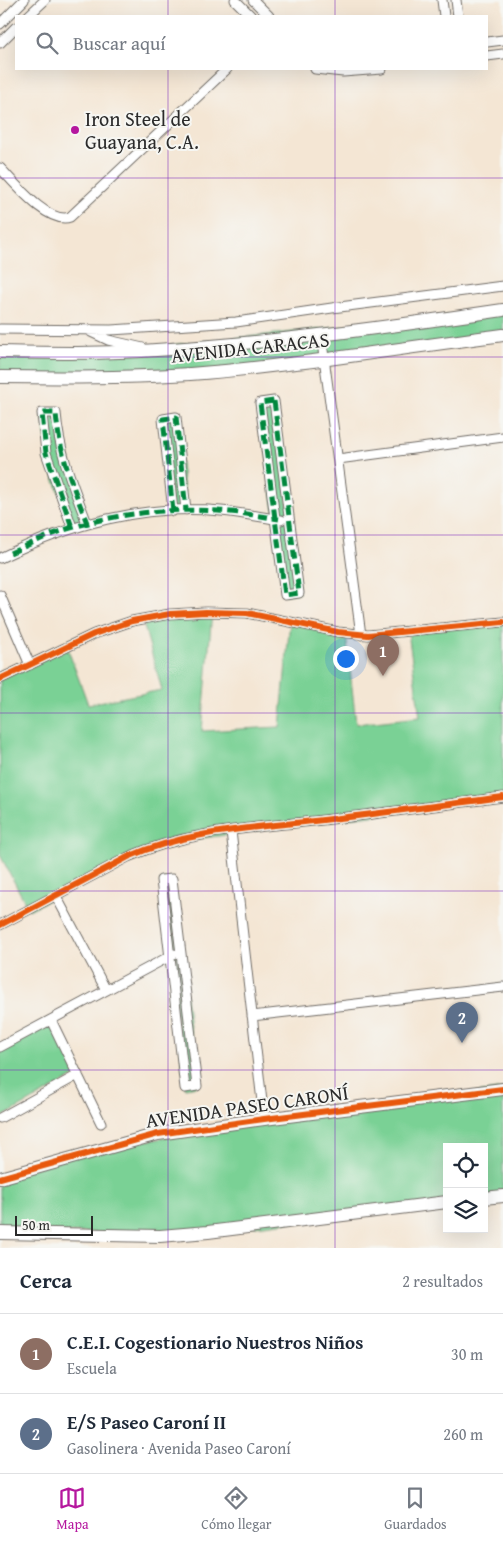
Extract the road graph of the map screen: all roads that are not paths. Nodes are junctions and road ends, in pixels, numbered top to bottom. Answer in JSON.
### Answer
{"nodes":[{"id":1,"x":24,"y":0,"type":"edge"},
{"id":2,"x":45,"y":0,"type":"edge"},
{"id":3,"x":235,"y":0,"type":"edge"},
{"id":4,"x":253,"y":0,"type":"edge"},
{"id":5,"x":442,"y":0,"type":"edge"},
{"id":6,"x":456,"y":0,"type":"edge"},
{"id":7,"x":29,"y":15,"type":"edge"},
{"id":8,"x":250,"y":15,"type":"edge"},
{"id":9,"x":268,"y":15,"type":"edge"},
{"id":10,"x":444,"y":15,"type":"edge"},
{"id":11,"x":458,"y":15,"type":"edge"},
{"id":12,"x":0,"y":24,"type":"edge"},
{"id":13,"x":15,"y":28,"type":"edge"},
{"id":14,"x":503,"y":40,"type":"edge"},
{"id":15,"x":488,"y":42,"type":"edge"},
{"id":16,"x":0,"y":43,"type":"edge"},
{"id":17,"x":503,"y":54,"type":"edge"},
{"id":18,"x":488,"y":56,"type":"edge"},
{"id":19,"x":226,"y":70,"type":"edge"},
{"id":20,"x":324,"y":70,"type":"edge"},
{"id":21,"x":369,"y":70,"type":"edge"},
{"id":22,"x":0,"y":168,"type":"edge"},
{"id":23,"x":503,"y":286,"type":"edge"},
{"id":24,"x":503,"y":310,"type":"edge"},
{"id":25,"x":0,"y":329,"type":"edge"},
{"id":26,"x":89,"y":330,"type":"junction"},
{"id":27,"x":321,"y":335,"type":"junction"},
{"id":28,"x":503,"y":335,"type":"edge"},
{"id":29,"x":155,"y":350,"type":"junction"},
{"id":30,"x":0,"y":352,"type":"edge"},
{"id":31,"x":324,"y":358,"type":"junction"},
{"id":32,"x":0,"y":377,"type":"edge"},
{"id":33,"x":503,"y":437,"type":"edge"},
{"id":34,"x":338,"y":459,"type":"junction"},
{"id":35,"x":186,"y":510,"type":"junction"},
{"id":36,"x":173,"y":511,"type":"junction"},
{"id":37,"x":276,"y":519,"type":"junction"},
{"id":38,"x":289,"y":521,"type":"junction"},
{"id":39,"x":87,"y":523,"type":"junction"},
{"id":40,"x":72,"y":527,"type":"junction"},
{"id":41,"x":0,"y":558,"type":"edge"},
{"id":42,"x":0,"y":594,"type":"edge"},
{"id":43,"x":503,"y":622,"type":"edge"},
{"id":44,"x":361,"y":635,"type":"junction"},
{"id":45,"x":30,"y":665,"type":"junction"},
{"id":46,"x":0,"y":679,"type":"edge"},
{"id":47,"x":503,"y":797,"type":"edge"},
{"id":48,"x":231,"y":831,"type":"junction"},
{"id":49,"x":56,"y":896,"type":"junction"},
{"id":50,"x":0,"y":925,"type":"edge"},
{"id":51,"x":180,"y":951,"type":"junction"},
{"id":52,"x":170,"y":956,"type":"junction"},
{"id":53,"x":503,"y":987,"type":"edge"},
{"id":54,"x":106,"y":990,"type":"junction"},
{"id":55,"x":252,"y":1016,"type":"junction"},
{"id":56,"x":51,"y":1020,"type":"junction"},
{"id":57,"x":0,"y":1047,"type":"edge"},
{"id":58,"x":78,"y":1075,"type":"junction"},
{"id":59,"x":503,"y":1090,"type":"edge"},
{"id":60,"x":0,"y":1118,"type":"edge"},
{"id":61,"x":264,"y":1118,"type":"junction"},
{"id":62,"x":101,"y":1123,"type":"dead end"},
{"id":63,"x":0,"y":1178,"type":"edge"},
{"id":64,"x":503,"y":1196,"type":"edge"},
{"id":65,"x":488,"y":1198,"type":"edge"},
{"id":66,"x":443,"y":1203,"type":"edge"},
{"id":67,"x":0,"y":1233,"type":"edge"}],
"edges":[{"from":1,"to":12,"type":"street"},
{"from":2,"to":7,"type":"street"},
{"from":3,"to":8,"type":"street"},
{"from":4,"to":9,"type":"street"},
{"from":5,"to":10,"type":"street"},
{"from":6,"to":11,"type":"street"},
{"from":13,"to":16,"type":"street"},
{"from":14,"to":15,"type":"street"},
{"from":17,"to":18,"type":"street"},
{"from":19,"to":22,"type":"street"},
{"from":20,"to":21,"type":"street"},
{"from":23,"to":26,"type":"street"},
{"from":24,"to":27,"type":"street","name":"AVENIDA CARACAS"},
{"from":25,"to":26,"type":"street"},
{"from":26,"to":29,"type":"street"},
{"from":27,"to":29,"type":"street","name":"AVENIDA CARACAS"},
{"from":27,"to":31,"type":"street"},
{"from":28,"to":31,"type":"street","name":"AVENIDA CARACAS"},
{"from":29,"to":30,"type":"street","name":"AVENIDA CARACAS"},
{"from":31,"to":32,"type":"street","name":"AVENIDA CARACAS"},
{"from":31,"to":34,"type":"street"},
{"from":33,"to":34,"type":"street"},
{"from":34,"to":44,"type":"street"},
{"from":35,"to":36,"type":"street"},
{"from":35,"to":36,"type":"street"},
{"from":35,"to":37,"type":"street"},
{"from":36,"to":39,"type":"street"},
{"from":37,"to":38,"type":"street"},
{"from":37,"to":38,"type":"street"},
{"from":37,"to":38,"type":"street"},
{"from":39,"to":40,"type":"street"},
{"from":39,"to":40,"type":"street"},
{"from":40,"to":41,"type":"street"},
{"from":42,"to":45,"type":"street"},
{"from":43,"to":44,"type":"street"},
{"from":44,"to":45,"type":"street"},
{"from":45,"to":46,"type":"street"},
{"from":47,"to":48,"type":"street"},
{"from":48,"to":49,"type":"street"},
{"from":48,"to":55,"type":"street"},
{"from":49,"to":50,"type":"street"},
{"from":49,"to":54,"type":"street"},
{"from":51,"to":52,"type":"street"},
{"from":51,"to":52,"type":"street"},
{"from":51,"to":52,"type":"street"},
{"from":52,"to":54,"type":"street"},
{"from":53,"to":55,"type":"street"},
{"from":54,"to":56,"type":"street"},
{"from":55,"to":61,"type":"street"},
{"from":56,"to":57,"type":"street"},
{"from":56,"to":58,"type":"street"},
{"from":58,"to":60,"type":"street"},
{"from":58,"to":62,"type":"street"},
{"from":59,"to":61,"type":"street","name":"AVENIDA PASEO CARONÍ"},
{"from":61,"to":63,"type":"street","name":"AVENIDA PASEO CARONÍ"},
{"from":64,"to":65,"type":"street"},
{"from":66,"to":67,"type":"street"}]}
